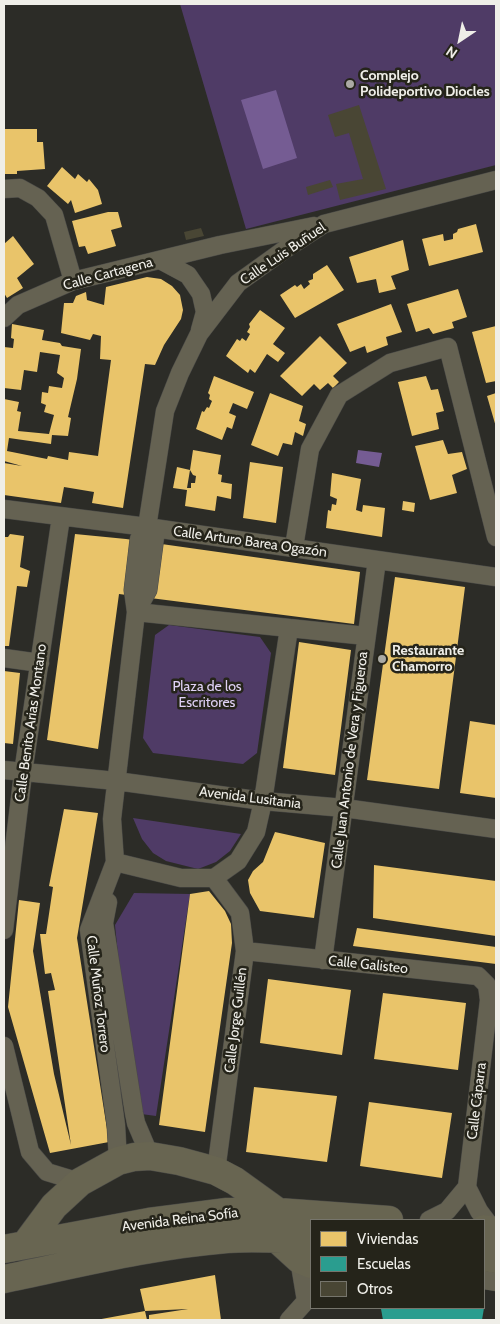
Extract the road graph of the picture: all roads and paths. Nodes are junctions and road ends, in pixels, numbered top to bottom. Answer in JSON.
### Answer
{"nodes":[{"id":1,"x":496,"y":180,"type":"edge"},
{"id":2,"x":4,"y":189,"type":"edge"},
{"id":3,"x":324,"y":224,"type":"junction"},
{"id":4,"x":160,"y":260,"type":"junction"},
{"id":5,"x":73,"y":281,"type":"junction"},
{"id":6,"x":4,"y":318,"type":"edge"},
{"id":7,"x":200,"y":334,"type":"junction"},
{"id":8,"x":4,"y":509,"type":"edge"},
{"id":9,"x":61,"y":517,"type":"junction"},
{"id":10,"x":147,"y":527,"type":"junction"},
{"id":11,"x":496,"y":537,"type":"edge"},
{"id":12,"x":294,"y":547,"type":"junction"},
{"id":13,"x":377,"y":560,"type":"junction"},
{"id":14,"x":496,"y":577,"type":"edge"},
{"id":15,"x":136,"y":612,"type":"junction"},
{"id":16,"x":289,"y":628,"type":"junction"},
{"id":17,"x":366,"y":636,"type":"junction"},
{"id":18,"x":4,"y":658,"type":"edge"},
{"id":19,"x":40,"y":663,"type":"junction"},
{"id":20,"x":4,"y":770,"type":"edge"},
{"id":21,"x":23,"y":773,"type":"junction"},
{"id":22,"x":116,"y":781,"type":"junction"},
{"id":23,"x":263,"y":801,"type":"junction"},
{"id":24,"x":344,"y":808,"type":"junction"},
{"id":25,"x":496,"y":829,"type":"edge"},
{"id":26,"x":116,"y":862,"type":"junction"},
{"id":27,"x":214,"y":878,"type":"junction"},
{"id":28,"x":4,"y":930,"type":"edge"},
{"id":29,"x":245,"y":951,"type":"junction"},
{"id":30,"x":323,"y":960,"type":"junction"},
{"id":31,"x":487,"y":985,"type":"joint"},
{"id":32,"x":4,"y":1046,"type":"edge"},
{"id":33,"x":150,"y":1156,"type":"junction"},
{"id":34,"x":118,"y":1161,"type":"junction"},
{"id":35,"x":216,"y":1171,"type":"junction"},
{"id":36,"x":80,"y":1182,"type":"junction"},
{"id":37,"x":467,"y":1187,"type":"junction"},
{"id":38,"x":430,"y":1219,"type":"edge"},
{"id":39,"x":484,"y":1219,"type":"edge"},
{"id":40,"x":310,"y":1224,"type":"edge"},
{"id":41,"x":277,"y":1225,"type":"junction"},
{"id":42,"x":14,"y":1247,"type":"edge"},
{"id":43,"x":307,"y":1255,"type":"edge"},
{"id":44,"x":4,"y":1279,"type":"edge"},
{"id":45,"x":309,"y":1299,"type":"edge"},
{"id":46,"x":289,"y":1320,"type":"edge"}],
"edges":[{"from":1,"to":3,"type":"street","name":"Calle Luis Buñuel"},
{"from":2,"to":5,"type":"street"},
{"from":3,"to":4,"type":"street","name":"Calle Cartagena"},
{"from":3,"to":7,"type":"street","name":"Calle Luis Buñuel"},
{"from":4,"to":5,"type":"street","name":"Calle Cartagena"},
{"from":4,"to":7,"type":"street","name":"Calle Cartagena"},
{"from":5,"to":6,"type":"street","name":"Calle Cartagena"},
{"from":7,"to":10,"type":"street","name":"Calle Luis Buñuel"},
{"from":8,"to":9,"type":"street","name":"Calle Arturo Barea Ogazón"},
{"from":9,"to":10,"type":"street","name":"Calle Arturo Barea Ogazón"},
{"from":9,"to":19,"type":"street","name":"Calle Benito Arias Montano"},
{"from":10,"to":12,"type":"street","name":"Calle Arturo Barea Ogazón"},
{"from":10,"to":15,"type":"street"},
{"from":11,"to":12,"type":"street"},
{"from":12,"to":13,"type":"street","name":"Calle Arturo Barea Ogazón"},
{"from":13,"to":14,"type":"street","name":"Calle Arturo Barea Ogazón"},
{"from":13,"to":17,"type":"street","name":"Calle Juan Antonio de Vera y Figueroa"},
{"from":15,"to":16,"type":"street"},
{"from":15,"to":22,"type":"street"},
{"from":16,"to":17,"type":"street"},
{"from":16,"to":23,"type":"street"},
{"from":17,"to":24,"type":"street","name":"Calle Juan Antonio de Vera y Figueroa"},
{"from":18,"to":19,"type":"street"},
{"from":19,"to":21,"type":"street","name":"Calle Benito Arias Montano"},
{"from":20,"to":21,"type":"street","name":"Avenida Lusitania"},
{"from":21,"to":22,"type":"street","name":"Avenida Lusitania"},
{"from":21,"to":28,"type":"street","name":"Calle Benito Arias Montano"},
{"from":22,"to":23,"type":"street","name":"Avenida Lusitania"},
{"from":22,"to":26,"type":"street"},
{"from":23,"to":24,"type":"street","name":"Avenida Lusitania"},
{"from":23,"to":27,"type":"street"},
{"from":24,"to":25,"type":"street","name":"Avenida Lusitania"},
{"from":24,"to":30,"type":"street","name":"Calle Juan Antonio de Vera y Figueroa"},
{"from":26,"to":27,"type":"street"},
{"from":26,"to":33,"type":"street","name":"Calle Muñoz Torrero"},
{"from":26,"to":34,"type":"street","name":"Calle Muñoz Torrero"},
{"from":27,"to":29,"type":"street","name":"Calle Jorge Guillén"},
{"from":29,"to":30,"type":"street","name":"Calle Galisteo"},
{"from":29,"to":35,"type":"street","name":"Calle Jorge Guillén"},
{"from":30,"to":31,"type":"street","name":"Calle Galisteo"},
{"from":31,"to":37,"type":"street","name":"Calle Cáparra"},
{"from":32,"to":36,"type":"street"},
{"from":33,"to":34,"type":"highway"},
{"from":33,"to":35,"type":"highway"},
{"from":34,"to":36,"type":"highway"},
{"from":35,"to":41,"type":"highway"},
{"from":36,"to":42,"type":"highway"},
{"from":37,"to":38,"type":"street"},
{"from":37,"to":39,"type":"street"},
{"from":40,"to":41,"type":"highway","name":"Avenida Reina Sofía"},
{"from":41,"to":42,"type":"highway","name":"Avenida Reina Sofía"},
{"from":41,"to":43,"type":"highway","name":"Avenida Reina Sofía"},
{"from":41,"to":44,"type":"highway","name":"Avenida Reina Sofía"},
{"from":43,"to":45,"type":"street"},
{"from":45,"to":46,"type":"street"}]}
